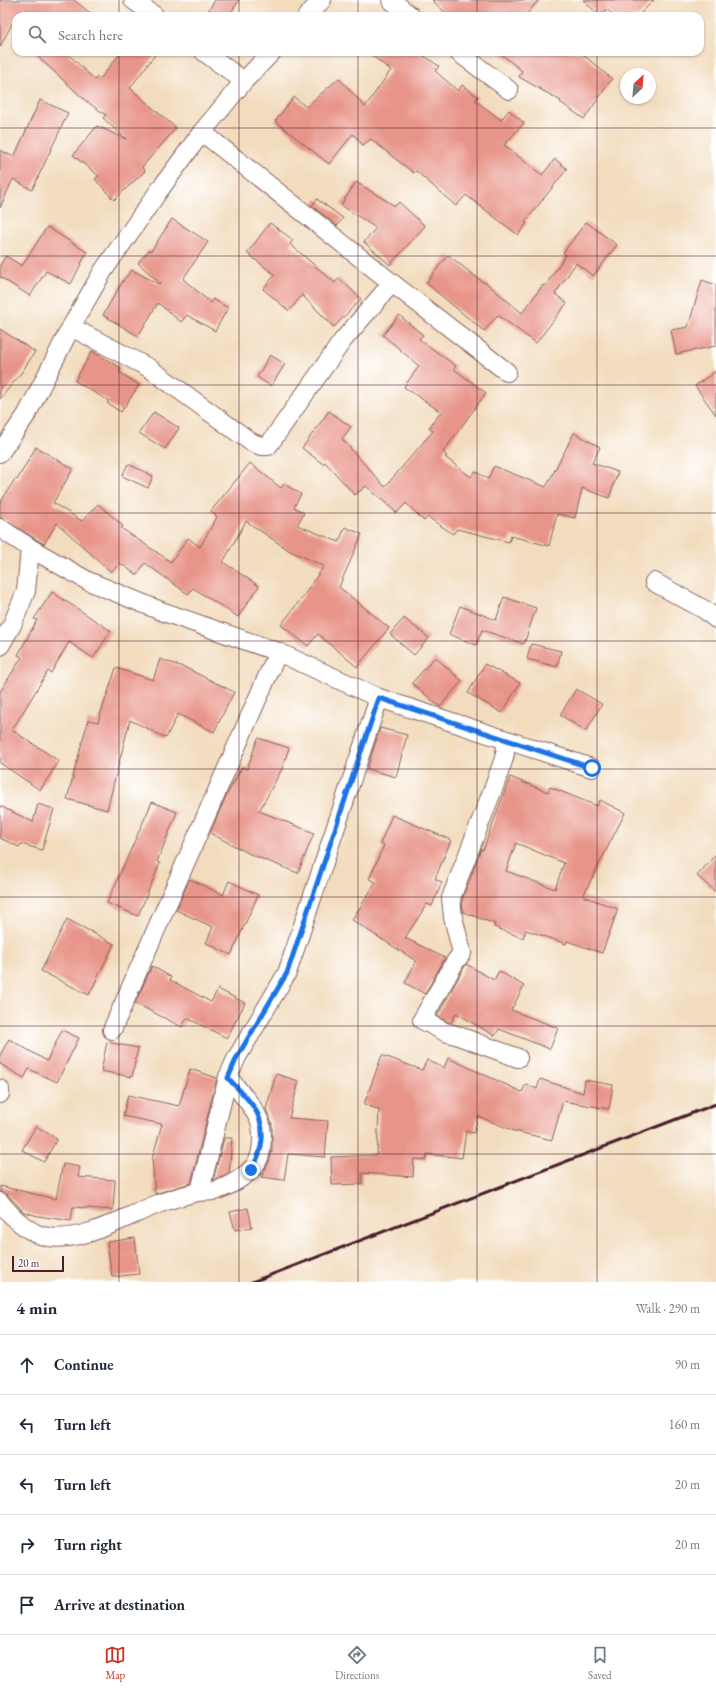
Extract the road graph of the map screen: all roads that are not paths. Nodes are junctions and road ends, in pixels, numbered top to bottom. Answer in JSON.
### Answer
{"nodes":[{"id":1,"x":133,"y":0,"type":"edge"},
{"id":2,"x":322,"y":0,"type":"edge"},
{"id":3,"x":390,"y":0,"type":"edge"},
{"id":4,"x":150,"y":12,"type":"edge"},
{"id":5,"x":311,"y":12,"type":"edge"},
{"id":6,"x":406,"y":12,"type":"edge"},
{"id":7,"x":210,"y":56,"type":"edge"},
{"id":8,"x":268,"y":56,"type":"edge"},
{"id":9,"x":463,"y":56,"type":"edge"},
{"id":10,"x":244,"y":81,"type":"junction"},
{"id":11,"x":509,"y":90,"type":"dead end"},
{"id":12,"x":202,"y":132,"type":"junction"},
{"id":13,"x":392,"y":283,"type":"junction"},
{"id":14,"x":71,"y":327,"type":"junction"},
{"id":15,"x":507,"y":372,"type":"dead end"},
{"id":16,"x":0,"y":453,"type":"edge"},
{"id":17,"x":0,"y":528,"type":"edge"},
{"id":18,"x":30,"y":548,"type":"junction"},
{"id":19,"x":654,"y":582,"type":"dead end"},
{"id":20,"x":716,"y":619,"type":"edge"},
{"id":21,"x":0,"y":646,"type":"edge"},
{"id":22,"x":278,"y":652,"type":"junction"},
{"id":23,"x":379,"y":698,"type":"junction"},
{"id":24,"x":507,"y":741,"type":"junction"},
{"id":25,"x":592,"y":768,"type":"dead end"},
{"id":26,"x":112,"y":1030,"type":"dead end"},
{"id":27,"x":518,"y":1058,"type":"dead end"},
{"id":28,"x":228,"y":1078,"type":"junction"},
{"id":29,"x":0,"y":1089,"type":"edge"},
{"id":30,"x":0,"y":1094,"type":"edge"},
{"id":31,"x":200,"y":1191,"type":"junction"},
{"id":32,"x":0,"y":1202,"type":"edge"}],
"edges":[{"from":1,"to":4,"type":"street"},
{"from":2,"to":5,"type":"street"},
{"from":3,"to":6,"type":"street"},
{"from":7,"to":10,"type":"street"},
{"from":8,"to":10,"type":"street"},
{"from":9,"to":11,"type":"street"},
{"from":10,"to":12,"type":"street"},
{"from":12,"to":13,"type":"street"},
{"from":12,"to":14,"type":"street"},
{"from":13,"to":14,"type":"street"},
{"from":13,"to":15,"type":"street"},
{"from":14,"to":16,"type":"street"},
{"from":17,"to":18,"type":"street"},
{"from":18,"to":21,"type":"street"},
{"from":18,"to":22,"type":"street"},
{"from":19,"to":20,"type":"street"},
{"from":22,"to":23,"type":"street"},
{"from":22,"to":26,"type":"street"},
{"from":23,"to":24,"type":"street"},
{"from":23,"to":28,"type":"street"},
{"from":24,"to":25,"type":"street"},
{"from":24,"to":27,"type":"street"},
{"from":28,"to":31,"type":"street"},
{"from":28,"to":31,"type":"street"},
{"from":29,"to":30,"type":"street"},
{"from":31,"to":32,"type":"street"}]}
